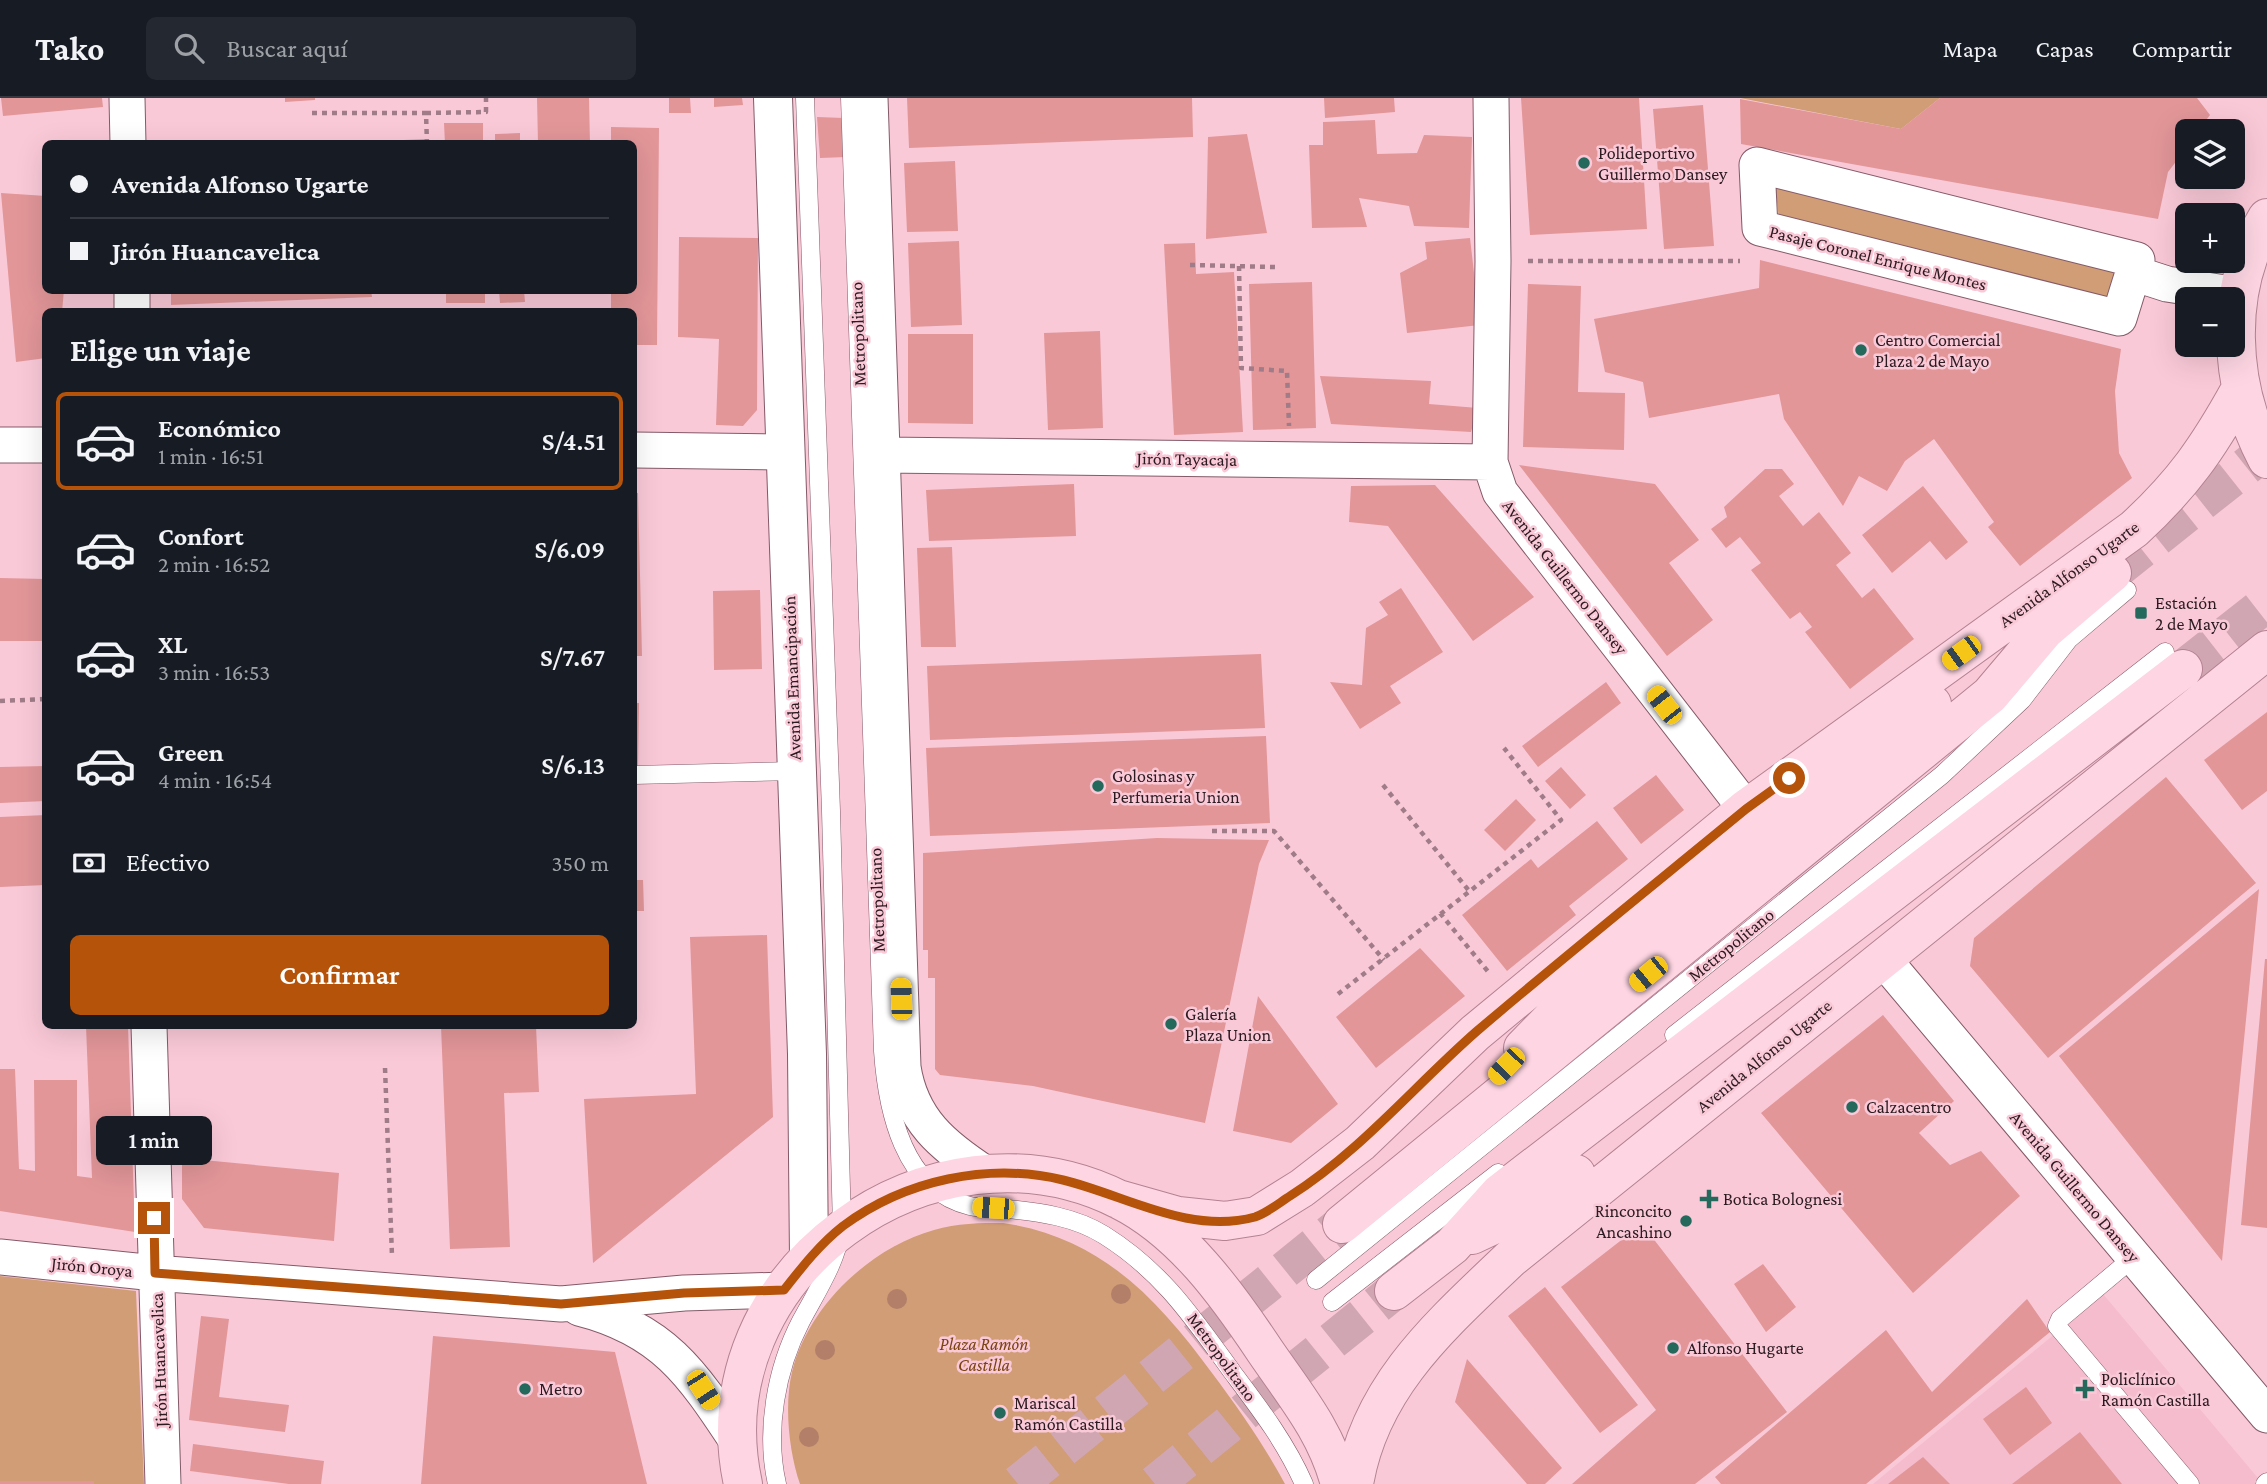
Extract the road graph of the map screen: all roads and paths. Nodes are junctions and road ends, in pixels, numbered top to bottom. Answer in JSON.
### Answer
{"nodes":[{"id":1,"x":127,"y":98,"type":"edge"},
{"id":2,"x":486,"y":98,"type":"edge"},
{"id":3,"x":773,"y":98,"type":"edge"},
{"id":4,"x":805,"y":98,"type":"edge"},
{"id":5,"x":850,"y":98,"type":"edge"},
{"id":6,"x":870,"y":98,"type":"edge"},
{"id":7,"x":1491,"y":98,"type":"edge"},
{"id":8,"x":312,"y":113,"type":"dead end"},
{"id":9,"x":426,"y":113,"type":"junction"},
{"id":10,"x":128,"y":140,"type":"edge"},
{"id":11,"x":426,"y":140,"type":"edge"},
{"id":12,"x":2267,"y":218,"type":"edge"},
{"id":13,"x":1493,"y":261,"type":"junction"},
{"id":14,"x":1740,"y":261,"type":"dead end"},
{"id":15,"x":1190,"y":265,"type":"dead end"},
{"id":16,"x":1239,"y":266,"type":"junction"},
{"id":17,"x":1275,"y":267,"type":"dead end"},
{"id":18,"x":2133,"y":273,"type":"junction"},
{"id":19,"x":2186,"y":287,"type":"edge"},
{"id":20,"x":2240,"y":287,"type":"edge"},
{"id":21,"x":2236,"y":357,"type":"edge"},
{"id":22,"x":2240,"y":390,"type":"junction"},
{"id":23,"x":0,"y":445,"type":"edge"},
{"id":24,"x":42,"y":445,"type":"edge"},
{"id":25,"x":637,"y":450,"type":"edge"},
{"id":26,"x":784,"y":452,"type":"junction"},
{"id":27,"x":883,"y":455,"type":"junction"},
{"id":28,"x":2267,"y":458,"type":"edge"},
{"id":29,"x":1290,"y":460,"type":"junction"},
{"id":30,"x":1490,"y":462,"type":"junction"},
{"id":31,"x":2134,"y":528,"type":"junction"},
{"id":32,"x":2119,"y":582,"type":"joint"},
{"id":33,"x":2267,"y":650,"type":"edge"},
{"id":34,"x":2174,"y":661,"type":"joint"},
{"id":35,"x":2220,"y":686,"type":"junction"},
{"id":36,"x":42,"y":699,"type":"edge"},
{"id":37,"x":0,"y":701,"type":"edge"},
{"id":38,"x":1504,"y":748,"type":"dead end"},
{"id":39,"x":796,"y":771,"type":"junction"},
{"id":40,"x":637,"y":775,"type":"edge"},
{"id":41,"x":1383,"y":785,"type":"dead end"},
{"id":42,"x":1746,"y":809,"type":"junction"},
{"id":43,"x":1212,"y":831,"type":"dead end"},
{"id":44,"x":1470,"y":892,"type":"junction"},
{"id":45,"x":1440,"y":913,"type":"junction"},
{"id":46,"x":1384,"y":960,"type":"junction"},
{"id":47,"x":1884,"y":960,"type":"junction"},
{"id":48,"x":1338,"y":994,"type":"dead end"},
{"id":49,"x":1513,"y":1002,"type":"junction"},
{"id":50,"x":149,"y":1029,"type":"edge"},
{"id":51,"x":1661,"y":1046,"type":"dead end"},
{"id":52,"x":385,"y":1068,"type":"dead end"},
{"id":53,"x":1595,"y":1097,"type":"dead end"},
{"id":54,"x":986,"y":1174,"type":"junction"},
{"id":55,"x":1396,"y":1178,"type":"junction"},
{"id":56,"x":929,"y":1184,"type":"junction"},
{"id":57,"x":1118,"y":1199,"type":"junction"},
{"id":58,"x":1342,"y":1224,"type":"tunnel mouth"},
{"id":59,"x":842,"y":1227,"type":"junction"},
{"id":60,"x":1452,"y":1246,"type":"junction"},
{"id":61,"x":0,"y":1257,"type":"edge"},
{"id":62,"x":2134,"y":1257,"type":"junction"},
{"id":63,"x":809,"y":1259,"type":"junction"},
{"id":64,"x":155,"y":1273,"type":"junction"},
{"id":65,"x":1316,"y":1280,"type":"dead end"},
{"id":66,"x":784,"y":1290,"type":"junction"},
{"id":67,"x":393,"y":1291,"type":"junction"},
{"id":68,"x":1394,"y":1291,"type":"tunnel mouth"},
{"id":69,"x":1332,"y":1302,"type":"dead end"},
{"id":70,"x":561,"y":1304,"type":"junction"},
{"id":71,"x":2267,"y":1415,"type":"edge"},
{"id":72,"x":737,"y":1441,"type":"junction"},
{"id":73,"x":163,"y":1484,"type":"edge"},
{"id":74,"x":743,"y":1484,"type":"edge"},
{"id":75,"x":777,"y":1484,"type":"edge"},
{"id":76,"x":1304,"y":1484,"type":"edge"},
{"id":77,"x":1340,"y":1484,"type":"edge"},
{"id":78,"x":1354,"y":1484,"type":"edge"},
{"id":79,"x":2190,"y":1484,"type":"edge"}],
"edges":[{"from":1,"to":10,"type":"street"},
{"from":2,"to":9,"type":"path"},
{"from":3,"to":26,"type":"main road","name":"Avenida Emancipación"},
{"from":4,"to":59,"type":"lane"},
{"from":5,"to":56,"type":"lane","name":"Metropolitano"},
{"from":6,"to":27,"type":"street"},
{"from":7,"to":13,"type":"street","name":"Avenida Guillermo Dansey"},
{"from":8,"to":9,"type":"path"},
{"from":9,"to":11,"type":"path"},
{"from":12,"to":20,"type":"main road"},
{"from":13,"to":14,"type":"path"},
{"from":13,"to":30,"type":"street","name":"Avenida Guillermo Dansey"},
{"from":15,"to":16,"type":"path"},
{"from":16,"to":17,"type":"path"},
{"from":16,"to":29,"type":"path"},
{"from":18,"to":18,"type":"street","name":"Pasaje Coronel Enrique Montes"},
{"from":18,"to":19,"type":"street","name":"Pasaje Coronel Enrique Montes"},
{"from":21,"to":22,"type":"main road"},
{"from":22,"to":28,"type":"main road"},
{"from":22,"to":31,"type":"main road","name":"Avenida Alfonso Ugarte"},
{"from":23,"to":24,"type":"street"},
{"from":25,"to":26,"type":"street"},
{"from":26,"to":39,"type":"main road","name":"Avenida Emancipación"},
{"from":27,"to":29,"type":"street","name":"Jirón Tayacaja"},
{"from":27,"to":54,"type":"street"},
{"from":29,"to":30,"type":"street","name":"Jirón Tayacaja"},
{"from":30,"to":42,"type":"street","name":"Avenida Guillermo Dansey"},
{"from":31,"to":42,"type":"main road","name":"Avenida Alfonso Ugarte"},
{"from":31,"to":55,"type":"main road"},
{"from":32,"to":55,"type":"main road","name":"Avenida Alfonso Ugarte"},
{"from":32,"to":65,"type":"lane","name":"Metropolitano"},
{"from":33,"to":35,"type":"main road","name":"Avenida Alfonso Ugarte"},
{"from":34,"to":51,"type":"lane","name":"Metropolitano"},
{"from":34,"to":60,"type":"main road"},
{"from":35,"to":47,"type":"main road","name":"Avenida Alfonso Ugarte"},
{"from":35,"to":60,"type":"main road"},
{"from":36,"to":37,"type":"path"},
{"from":38,"to":44,"type":"path"},
{"from":39,"to":40,"type":"lane"},
{"from":39,"to":63,"type":"main road","name":"Avenida Emancipación"},
{"from":41,"to":44,"type":"path"},
{"from":42,"to":49,"type":"main road","name":"Avenida Alfonso Ugarte"},
{"from":43,"to":46,"type":"path"},
{"from":44,"to":45,"type":"path"},
{"from":45,"to":46,"type":"path"},
{"from":45,"to":49,"type":"path"},
{"from":46,"to":48,"type":"path"},
{"from":47,"to":62,"type":"street","name":"Avenida Guillermo Dansey"},
{"from":47,"to":78,"type":"main road","name":"Avenida Alfonso Ugarte"},
{"from":49,"to":57,"type":"main road","name":"Avenida Alfonso Ugarte"},
{"from":50,"to":64,"type":"street","name":"Jirón Huancavelica"},
{"from":52,"to":67,"type":"path"},
{"from":53,"to":69,"type":"lane"},
{"from":54,"to":56,"type":"main road"},
{"from":54,"to":57,"type":"main road"},
{"from":55,"to":58,"type":"main road","name":"Avenida Alfonso Ugarte"},
{"from":56,"to":59,"type":"main road"},
{"from":56,"to":76,"type":"lane","name":"Metropolitano"},
{"from":57,"to":77,"type":"main road"},
{"from":59,"to":63,"type":"main road"},
{"from":59,"to":75,"type":"lane"},
{"from":60,"to":68,"type":"main road"},
{"from":61,"to":64,"type":"street","name":"Jirón Oroya"},
{"from":62,"to":71,"type":"street","name":"Avenida Guillermo Dansey"},
{"from":62,"to":79,"type":"lane"},
{"from":63,"to":66,"type":"main road"},
{"from":64,"to":67,"type":"street","name":"Jirón Oroya"},
{"from":64,"to":73,"type":"street","name":"Jirón Huancavelica"},
{"from":66,"to":70,"type":"street","name":"Jirón Oroya"},
{"from":66,"to":72,"type":"main road"},
{"from":67,"to":70,"type":"street","name":"Jirón Oroya"},
{"from":70,"to":72,"type":"street","name":"Jirón Oroya"},
{"from":72,"to":74,"type":"main road"}]}
